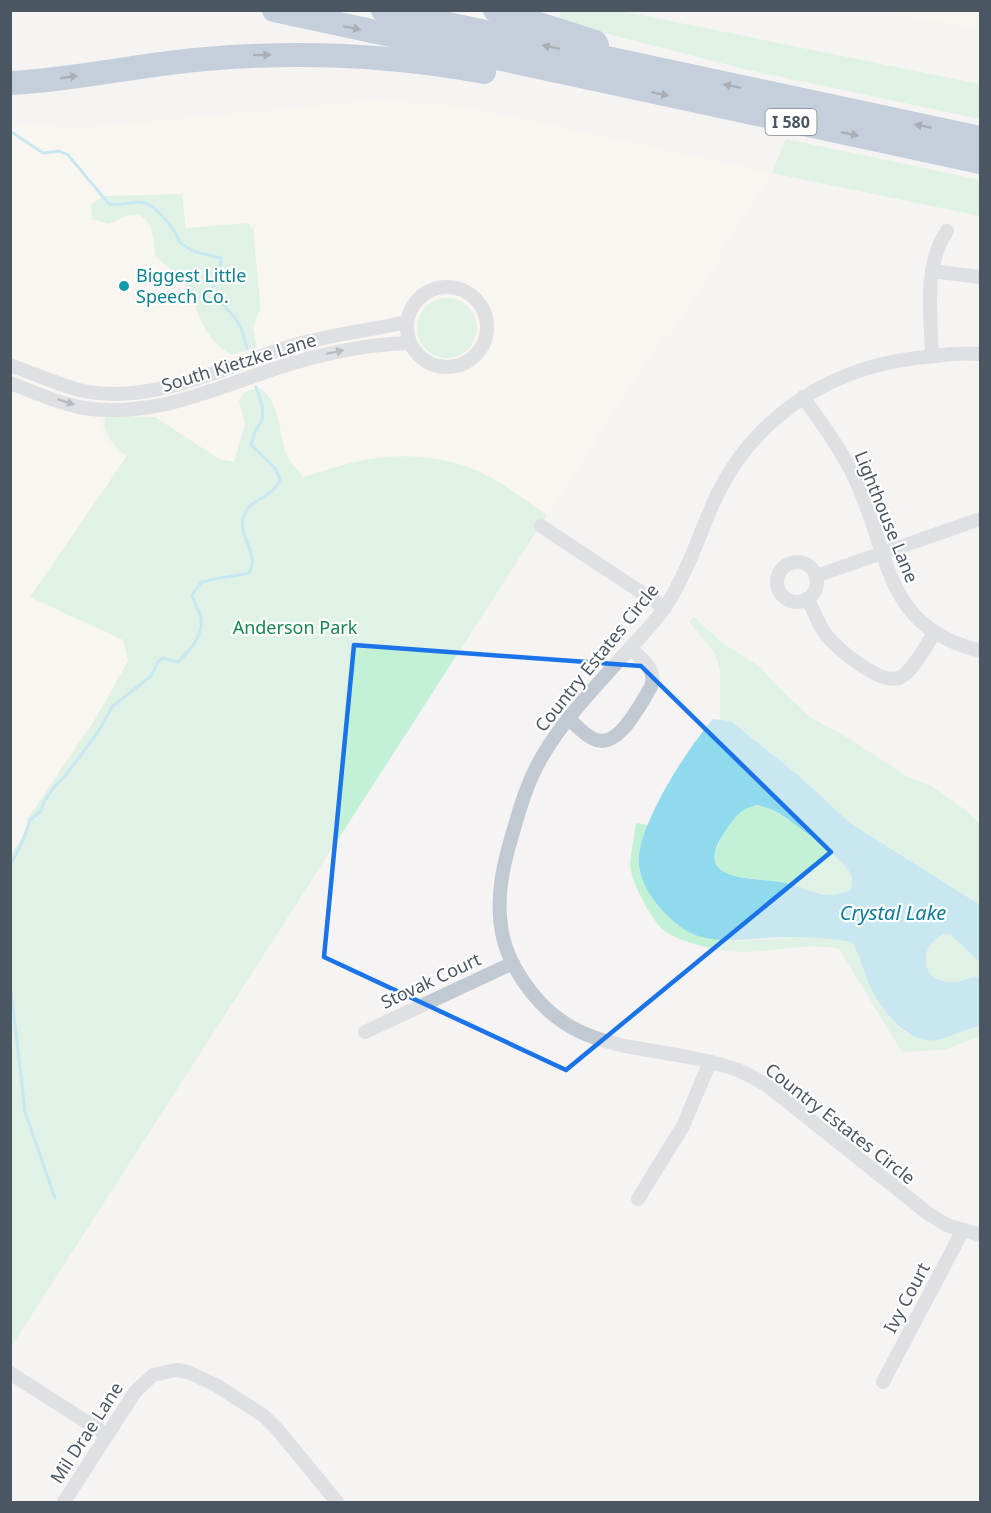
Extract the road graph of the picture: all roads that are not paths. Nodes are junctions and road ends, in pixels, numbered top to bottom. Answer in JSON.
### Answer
{"nodes":[{"id":1,"x":274,"y":10,"type":"edge"},
{"id":2,"x":383,"y":10,"type":"edge"},
{"id":3,"x":495,"y":10,"type":"edge"},
{"id":4,"x":605,"y":70,"type":"junction"},
{"id":5,"x":10,"y":83,"type":"edge"},
{"id":6,"x":981,"y":138,"type":"edge"},
{"id":7,"x":981,"y":162,"type":"edge"},
{"id":8,"x":947,"y":231,"type":"dead end"},
{"id":9,"x":932,"y":271,"type":"junction"},
{"id":10,"x":981,"y":277,"type":"edge"},
{"id":11,"x":406,"y":322,"type":"junction"},
{"id":12,"x":410,"y":343,"type":"junction"},
{"id":13,"x":981,"y":354,"type":"edge"},
{"id":14,"x":932,"y":356,"type":"junction"},
{"id":15,"x":10,"y":365,"type":"edge"},
{"id":16,"x":10,"y":383,"type":"edge"},
{"id":17,"x":803,"y":398,"type":"junction"},
{"id":18,"x":981,"y":519,"type":"edge"},
{"id":19,"x":541,"y":526,"type":"dead end"},
{"id":20,"x":882,"y":554,"type":"junction"},
{"id":21,"x":816,"y":576,"type":"junction"},
{"id":22,"x":807,"y":599,"type":"junction"},
{"id":23,"x":665,"y":608,"type":"junction"},
{"id":24,"x":935,"y":632,"type":"junction"},
{"id":25,"x":630,"y":648,"type":"junction"},
{"id":26,"x":981,"y":651,"type":"edge"},
{"id":27,"x":568,"y":718,"type":"junction"},
{"id":28,"x":513,"y":963,"type":"junction"},
{"id":29,"x":365,"y":1032,"type":"dead end"},
{"id":30,"x":710,"y":1062,"type":"junction"},
{"id":31,"x":638,"y":1200,"type":"dead end"},
{"id":32,"x":963,"y":1230,"type":"junction"},
{"id":33,"x":981,"y":1235,"type":"edge"},
{"id":34,"x":10,"y":1373,"type":"edge"},
{"id":35,"x":883,"y":1382,"type":"dead end"},
{"id":36,"x":107,"y":1435,"type":"junction"},
{"id":37,"x":64,"y":1503,"type":"edge"},
{"id":38,"x":337,"y":1503,"type":"edge"}],
"edges":[{"from":1,"to":4,"type":"highway","number":"I 580","one_way":true},
{"from":4,"to":2,"type":"highway","number":"I 580","one_way":true},
{"from":3,"to":4,"type":"highway"},
{"from":5,"to":4,"type":"highway","one_way":true},
{"from":6,"to":4,"type":"highway","number":"I 580","one_way":true},
{"from":4,"to":7,"type":"highway","number":"I 580","one_way":true},
{"from":8,"to":9,"type":"street"},
{"from":9,"to":10,"type":"street"},
{"from":9,"to":14,"type":"street"},
{"from":11,"to":12,"type":"street"},
{"from":11,"to":12,"type":"street"},
{"from":11,"to":15,"type":"street","name":"South Kietzke Lane"},
{"from":16,"to":12,"type":"street","name":"South Kietzke Lane","one_way":true},
{"from":13,"to":14,"type":"street","name":"Country Estates Circle"},
{"from":14,"to":17,"type":"street","name":"Country Estates Circle"},
{"from":17,"to":20,"type":"street","name":"Lighthouse Lane"},
{"from":17,"to":23,"type":"street","name":"Country Estates Circle"},
{"from":18,"to":20,"type":"street"},
{"from":19,"to":23,"type":"street"},
{"from":20,"to":21,"type":"street"},
{"from":20,"to":24,"type":"street","name":"Lighthouse Lane"},
{"from":21,"to":22,"type":"street"},
{"from":21,"to":22,"type":"street"},
{"from":22,"to":24,"type":"street"},
{"from":23,"to":25,"type":"street","name":"Country Estates Circle"},
{"from":24,"to":26,"type":"street","name":"Lighthouse Lane"},
{"from":25,"to":27,"type":"street","name":"Country Estates Circle"},
{"from":25,"to":27,"type":"street"},
{"from":27,"to":28,"type":"street","name":"Country Estates Circle"},
{"from":28,"to":29,"type":"street","name":"Stovak Court"},
{"from":28,"to":30,"type":"street","name":"Country Estates Circle"},
{"from":30,"to":31,"type":"street"},
{"from":30,"to":32,"type":"street","name":"Country Estates Circle"},
{"from":32,"to":33,"type":"street","name":"Country Estates Circle"},
{"from":32,"to":35,"type":"street","name":"Ivy Court"},
{"from":34,"to":36,"type":"street"},
{"from":36,"to":37,"type":"street","name":"Mil Drae Lane"},
{"from":36,"to":38,"type":"street","name":"Mil Drae Lane"}]}
